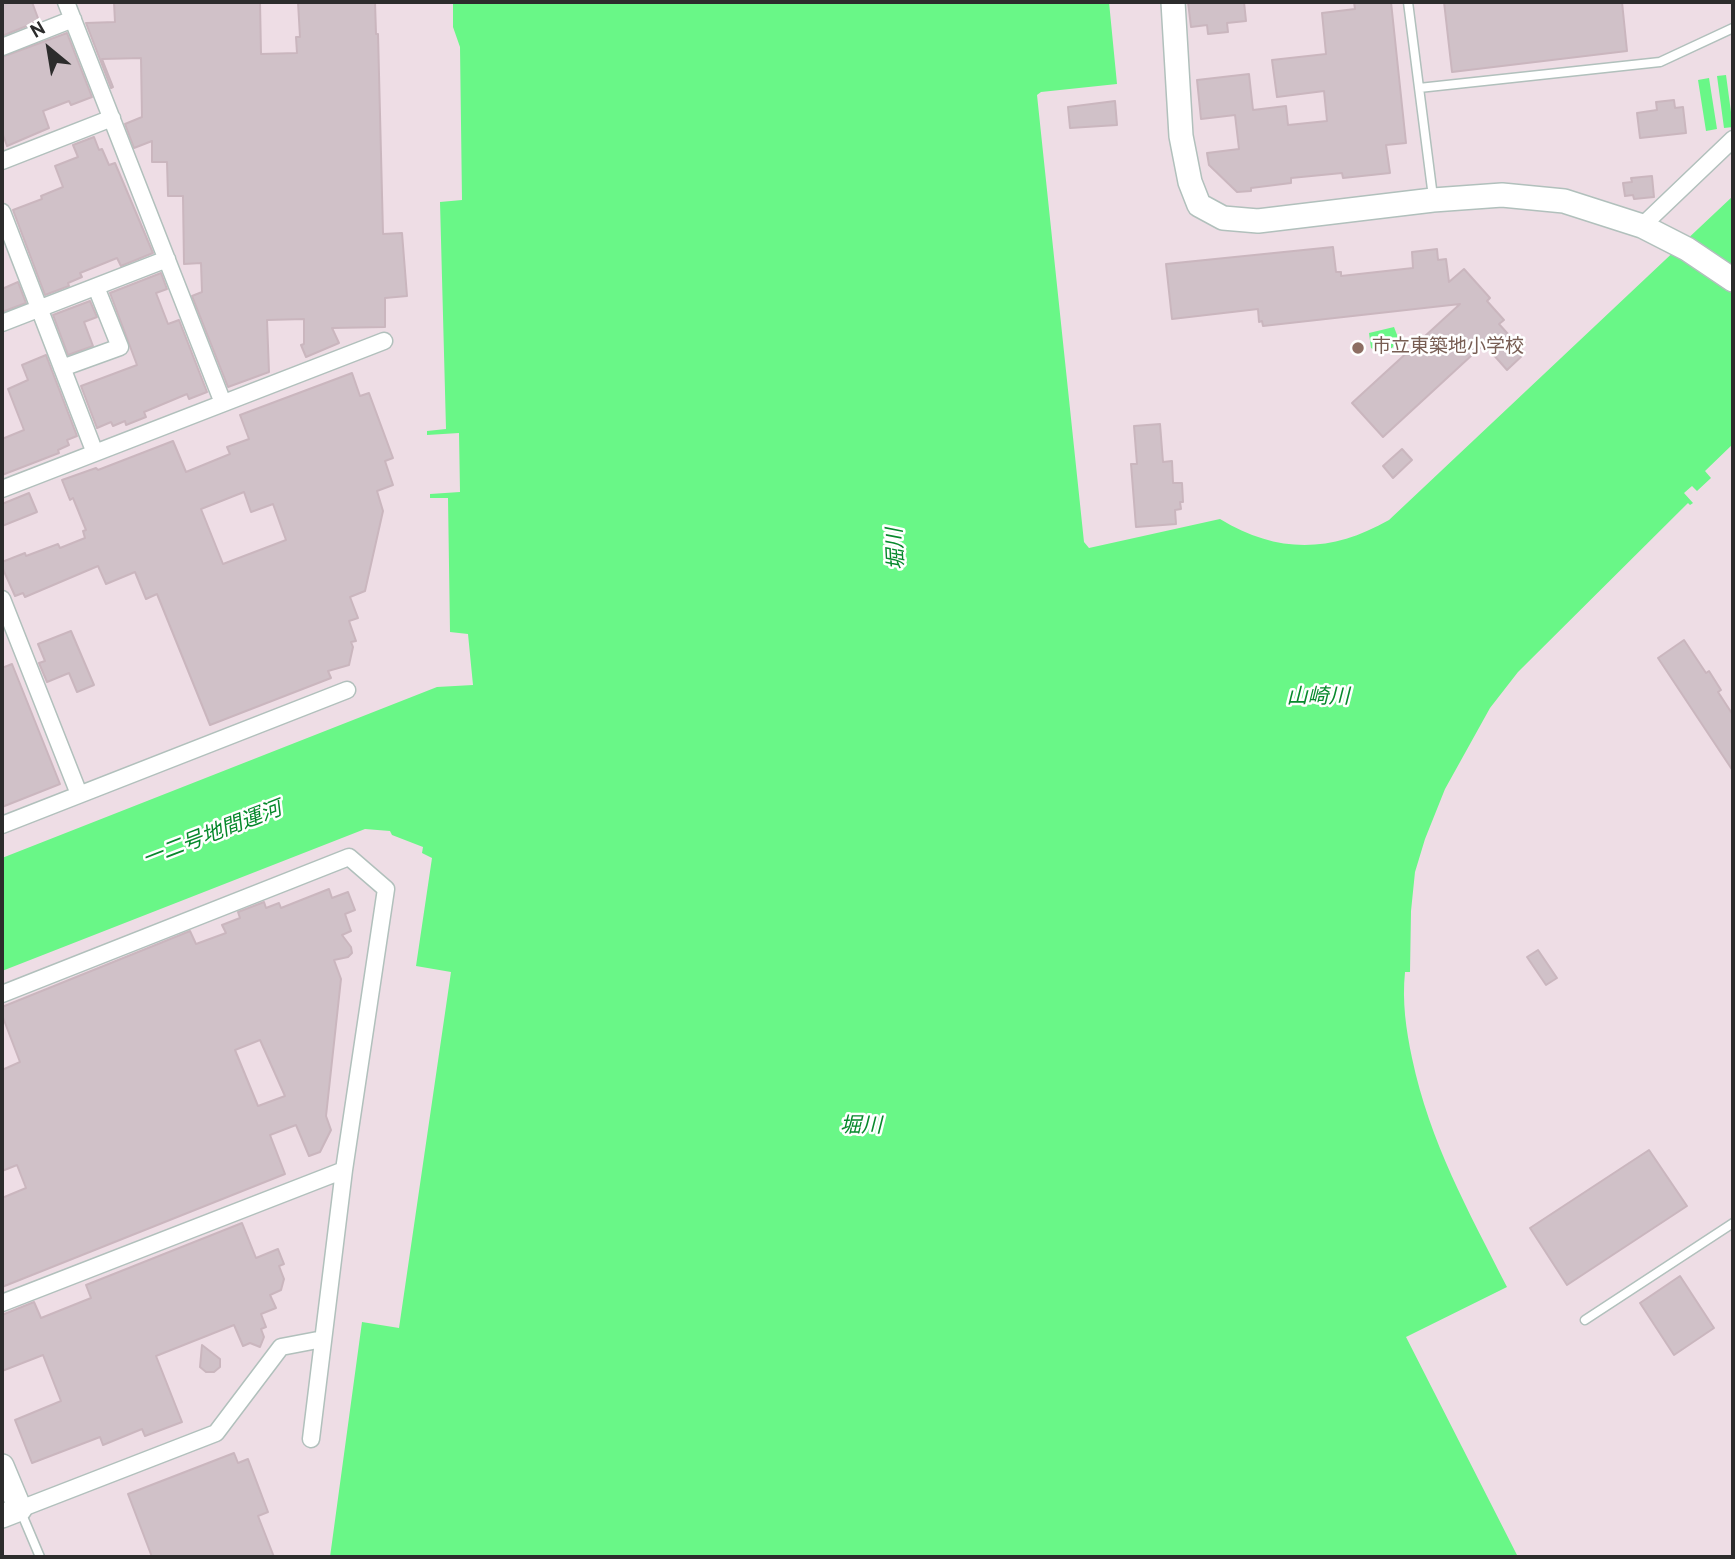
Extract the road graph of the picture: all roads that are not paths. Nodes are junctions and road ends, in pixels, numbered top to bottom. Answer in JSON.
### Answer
{"nodes":[{"id":1,"x":66,"y":2,"type":"edge"},
{"id":2,"x":1173,"y":2,"type":"edge"},
{"id":3,"x":1408,"y":2,"type":"edge"},
{"id":4,"x":73,"y":19,"type":"junction"},
{"id":5,"x":1733,"y":28,"type":"edge"},
{"id":6,"x":2,"y":47,"type":"edge"},
{"id":7,"x":1419,"y":88,"type":"junction"},
{"id":8,"x":112,"y":118,"type":"junction"},
{"id":9,"x":1733,"y":139,"type":"edge"},
{"id":10,"x":2,"y":161,"type":"edge"},
{"id":11,"x":1433,"y":200,"type":"junction"},
{"id":12,"x":2,"y":212,"type":"edge"},
{"id":13,"x":1642,"y":226,"type":"junction"},
{"id":14,"x":167,"y":259,"type":"junction"},
{"id":15,"x":1733,"y":280,"type":"edge"},
{"id":16,"x":96,"y":287,"type":"junction"},
{"id":17,"x":39,"y":309,"type":"junction"},
{"id":18,"x":2,"y":323,"type":"edge"},
{"id":19,"x":384,"y":341,"type":"dead end"},
{"id":20,"x":62,"y":368,"type":"junction"},
{"id":21,"x":223,"y":403,"type":"junction"},
{"id":22,"x":95,"y":453,"type":"junction"},
{"id":23,"x":2,"y":489,"type":"edge"},
{"id":24,"x":2,"y":599,"type":"edge"},
{"id":25,"x":347,"y":690,"type":"dead end"},
{"id":26,"x":79,"y":794,"type":"junction"},
{"id":27,"x":2,"y":825,"type":"edge"},
{"id":28,"x":2,"y":994,"type":"edge"},
{"id":29,"x":344,"y":1170,"type":"junction"},
{"id":30,"x":1733,"y":1223,"type":"edge"},
{"id":31,"x":2,"y":1303,"type":"edge"},
{"id":32,"x":1585,"y":1320,"type":"dead end"},
{"id":33,"x":323,"y":1339,"type":"junction"},
{"id":34,"x":311,"y":1439,"type":"dead end"},
{"id":35,"x":2,"y":1466,"type":"edge"},
{"id":36,"x":11,"y":1513,"type":"edge"},
{"id":37,"x":40,"y":1557,"type":"edge"}],
"edges":[{"from":1,"to":4,"type":"street"},
{"from":2,"to":11,"type":"street"},
{"from":3,"to":7,"type":"lane"},
{"from":4,"to":6,"type":"street"},
{"from":4,"to":8,"type":"street"},
{"from":5,"to":7,"type":"lane"},
{"from":7,"to":11,"type":"lane"},
{"from":8,"to":10,"type":"street"},
{"from":8,"to":14,"type":"street"},
{"from":9,"to":13,"type":"street"},
{"from":11,"to":13,"type":"street"},
{"from":12,"to":17,"type":"street"},
{"from":13,"to":15,"type":"street"},
{"from":14,"to":16,"type":"street"},
{"from":14,"to":21,"type":"street"},
{"from":16,"to":17,"type":"street"},
{"from":16,"to":20,"type":"street"},
{"from":17,"to":18,"type":"street"},
{"from":17,"to":20,"type":"street"},
{"from":19,"to":21,"type":"street"},
{"from":20,"to":22,"type":"street"},
{"from":21,"to":22,"type":"street"},
{"from":22,"to":23,"type":"street"},
{"from":24,"to":26,"type":"street"},
{"from":25,"to":26,"type":"street"},
{"from":26,"to":27,"type":"street"},
{"from":28,"to":29,"type":"street"},
{"from":29,"to":31,"type":"street"},
{"from":29,"to":33,"type":"street"},
{"from":30,"to":32,"type":"lane"},
{"from":33,"to":34,"type":"street"},
{"from":33,"to":36,"type":"street"},
{"from":35,"to":36,"type":"street"},
{"from":36,"to":37,"type":"lane"}]}
